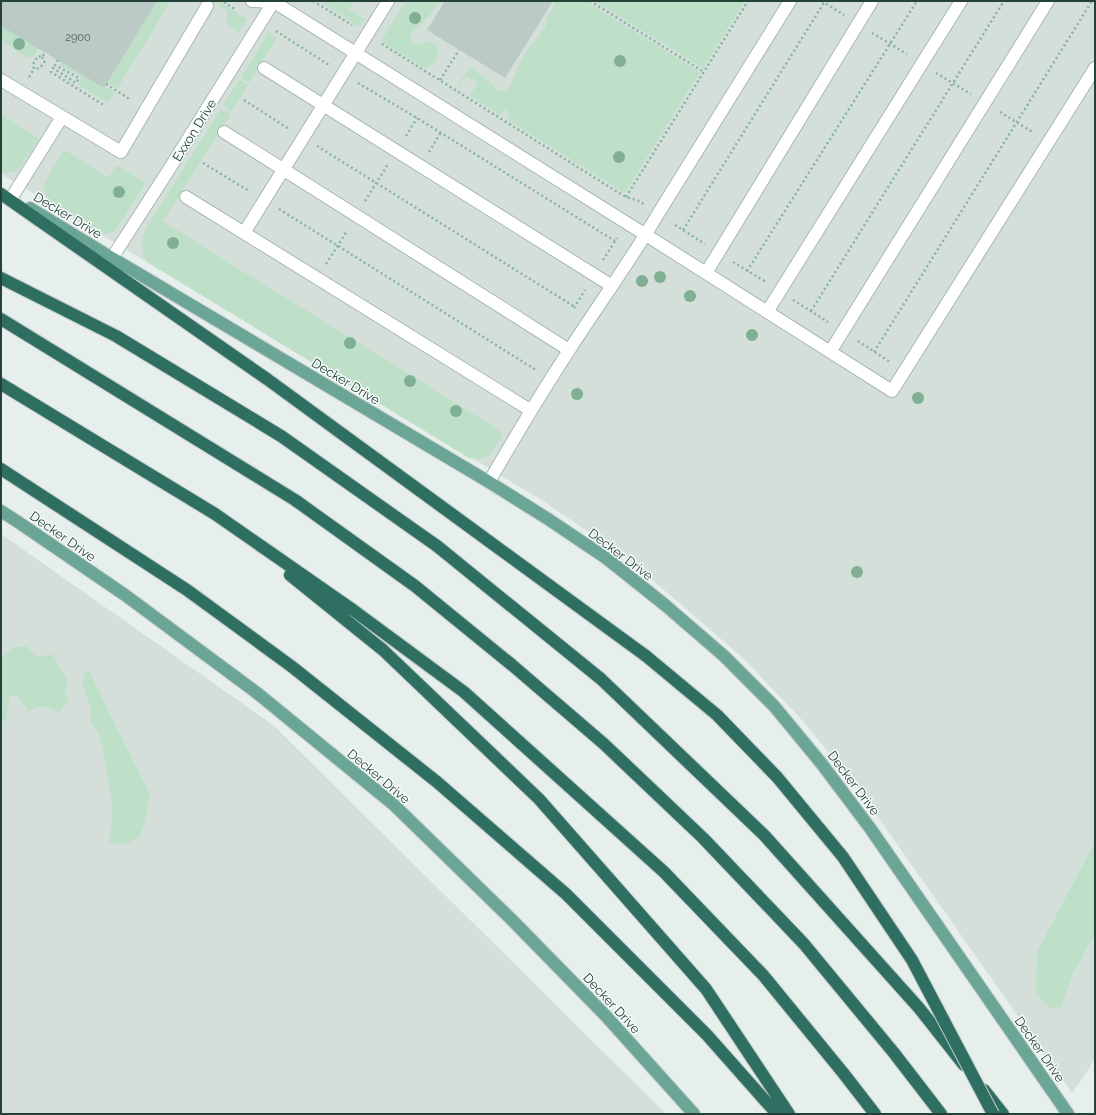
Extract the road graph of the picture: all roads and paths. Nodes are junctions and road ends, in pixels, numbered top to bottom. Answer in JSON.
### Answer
{"nodes":[{"id":1,"x":252,"y":1,"type":"edge"},
{"id":2,"x":274,"y":1,"type":"edge"},
{"id":3,"x":314,"y":1,"type":"edge"},
{"id":4,"x":388,"y":1,"type":"edge"},
{"id":5,"x":590,"y":1,"type":"edge"},
{"id":6,"x":748,"y":1,"type":"edge"},
{"id":7,"x":790,"y":1,"type":"edge"},
{"id":8,"x":824,"y":1,"type":"edge"},
{"id":9,"x":872,"y":1,"type":"edge"},
{"id":10,"x":917,"y":1,"type":"edge"},
{"id":11,"x":961,"y":1,"type":"edge"},
{"id":12,"x":1004,"y":1,"type":"edge"},
{"id":13,"x":1048,"y":1,"type":"edge"},
{"id":14,"x":1092,"y":1,"type":"edge"},
{"id":15,"x":207,"y":6,"type":"dead end"},
{"id":16,"x":848,"y":17,"type":"dead end"},
{"id":17,"x":260,"y":24,"type":"junction"},
{"id":18,"x":352,"y":25,"type":"dead end"},
{"id":19,"x":869,"y":30,"type":"dead end"},
{"id":20,"x":381,"y":43,"type":"dead end"},
{"id":21,"x":890,"y":44,"type":"junction"},
{"id":22,"x":459,"y":50,"type":"dead end"},
{"id":23,"x":45,"y":52,"type":"dead end"},
{"id":24,"x":356,"y":53,"type":"junction"},
{"id":25,"x":42,"y":56,"type":"junction"},
{"id":26,"x":912,"y":58,"type":"dead end"},
{"id":27,"x":58,"y":60,"type":"dead end"},
{"id":28,"x":264,"y":68,"type":"dead end"},
{"id":29,"x":333,"y":68,"type":"dead end"},
{"id":30,"x":1095,"y":68,"type":"edge"},
{"id":31,"x":931,"y":69,"type":"dead end"},
{"id":32,"x":704,"y":72,"type":"junction"},
{"id":33,"x":1,"y":80,"type":"edge"},
{"id":34,"x":440,"y":80,"type":"junction"},
{"id":35,"x":357,"y":82,"type":"dead end"},
{"id":36,"x":953,"y":83,"type":"junction"},
{"id":37,"x":106,"y":84,"type":"dead end"},
{"id":38,"x":975,"y":97,"type":"dead end"},
{"id":39,"x":244,"y":100,"type":"dead end"},
{"id":40,"x":324,"y":105,"type":"junction"},
{"id":41,"x":106,"y":106,"type":"dead end"},
{"id":42,"x":146,"y":108,"type":"junction"},
{"id":43,"x":994,"y":108,"type":"dead end"},
{"id":44,"x":62,"y":117,"type":"junction"},
{"id":45,"x":417,"y":118,"type":"junction"},
{"id":46,"x":1016,"y":122,"type":"junction"},
{"id":47,"x":444,"y":129,"type":"dead end"},
{"id":48,"x":224,"y":132,"type":"dead end"},
{"id":49,"x":295,"y":133,"type":"dead end"},
{"id":50,"x":441,"y":133,"type":"junction"},
{"id":51,"x":1037,"y":135,"type":"dead end"},
{"id":52,"x":403,"y":141,"type":"dead end"},
{"id":53,"x":314,"y":145,"type":"dead end"},
{"id":54,"x":389,"y":162,"type":"dead end"},
{"id":55,"x":203,"y":163,"type":"dead end"},
{"id":56,"x":421,"y":166,"type":"junction"},
{"id":57,"x":283,"y":169,"type":"junction"},
{"id":58,"x":377,"y":183,"type":"junction"},
{"id":59,"x":1,"y":190,"type":"edge"},
{"id":60,"x":250,"y":192,"type":"dead end"},
{"id":61,"x":7,"y":196,"type":"edge"},
{"id":62,"x":186,"y":197,"type":"dead end"},
{"id":63,"x":626,"y":197,"type":"junction"},
{"id":64,"x":639,"y":201,"type":"dead end"},
{"id":65,"x":363,"y":205,"type":"dead end"},
{"id":66,"x":277,"y":208,"type":"dead end"},
{"id":67,"x":347,"y":230,"type":"dead end"},
{"id":68,"x":683,"y":230,"type":"dead end"},
{"id":69,"x":244,"y":232,"type":"junction"},
{"id":70,"x":646,"y":235,"type":"junction"},
{"id":71,"x":615,"y":241,"type":"dead end"},
{"id":72,"x":338,"y":246,"type":"junction"},
{"id":73,"x":112,"y":258,"type":"junction"},
{"id":74,"x":324,"y":268,"type":"dead end"},
{"id":75,"x":747,"y":271,"type":"dead end"},
{"id":76,"x":706,"y":273,"type":"junction"},
{"id":77,"x":1,"y":278,"type":"edge"},
{"id":78,"x":612,"y":286,"type":"junction"},
{"id":79,"x":575,"y":307,"type":"dead end"},
{"id":80,"x":811,"y":311,"type":"dead end"},
{"id":81,"x":767,"y":312,"type":"junction"},
{"id":82,"x":1,"y":319,"type":"edge"},
{"id":83,"x":569,"y":350,"type":"junction"},
{"id":84,"x":830,"y":352,"type":"junction"},
{"id":85,"x":874,"y":352,"type":"dead end"},
{"id":86,"x":536,"y":370,"type":"dead end"},
{"id":87,"x":1,"y":384,"type":"edge"},
{"id":88,"x":530,"y":410,"type":"junction"},
{"id":89,"x":1,"y":469,"type":"edge"},
{"id":90,"x":489,"y":482,"type":"junction"},
{"id":91,"x":1,"y":511,"type":"edge"},
{"id":92,"x":215,"y":514,"type":"junction"},
{"id":93,"x":694,"y":1114,"type":"edge"},
{"id":94,"x":777,"y":1114,"type":"edge"},
{"id":95,"x":789,"y":1114,"type":"edge"},
{"id":96,"x":875,"y":1114,"type":"edge"},
{"id":97,"x":941,"y":1114,"type":"edge"},
{"id":98,"x":993,"y":1114,"type":"edge"},
{"id":99,"x":1003,"y":1114,"type":"edge"},
{"id":100,"x":1068,"y":1114,"type":"edge"}],
"edges":[{"from":1,"to":2,"type":"lane"},
{"from":2,"to":17,"type":"lane","name":"Exxon Drive"},
{"from":2,"to":24,"type":"lane"},
{"from":3,"to":18,"type":"path"},
{"from":4,"to":24,"type":"lane"},
{"from":5,"to":32,"type":"path"},
{"from":6,"to":32,"type":"path"},
{"from":7,"to":70,"type":"lane"},
{"from":8,"to":16,"type":"path"},
{"from":8,"to":68,"type":"path"},
{"from":9,"to":76,"type":"lane"},
{"from":10,"to":21,"type":"path"},
{"from":11,"to":81,"type":"lane"},
{"from":12,"to":36,"type":"path"},
{"from":13,"to":84,"type":"lane"},
{"from":14,"to":46,"type":"path"},
{"from":15,"to":42,"type":"lane"},
{"from":17,"to":29,"type":"path"},
{"from":17,"to":73,"type":"lane","name":"Exxon Drive"},
{"from":19,"to":21,"type":"path"},
{"from":20,"to":34,"type":"path"},
{"from":21,"to":26,"type":"path"},
{"from":21,"to":75,"type":"path"},
{"from":22,"to":34,"type":"path"},
{"from":23,"to":25,"type":"path"},
{"from":24,"to":40,"type":"lane"},
{"from":24,"to":70,"type":"lane"},
{"from":25,"to":25,"type":"path"},
{"from":27,"to":41,"type":"path"},
{"from":28,"to":40,"type":"lane"},
{"from":30,"to":84,"type":"lane"},
{"from":31,"to":36,"type":"path"},
{"from":32,"to":63,"type":"path"},
{"from":33,"to":44,"type":"lane"},
{"from":34,"to":63,"type":"path"},
{"from":35,"to":45,"type":"path"},
{"from":36,"to":38,"type":"path"},
{"from":36,"to":80,"type":"path"},
{"from":37,"to":42,"type":"path"},
{"from":39,"to":49,"type":"path"},
{"from":40,"to":56,"type":"lane"},
{"from":40,"to":57,"type":"lane"},
{"from":42,"to":44,"type":"lane"},
{"from":43,"to":46,"type":"path"},
{"from":44,"to":61,"type":"lane"},
{"from":45,"to":50,"type":"path"},
{"from":45,"to":52,"type":"path"},
{"from":46,"to":51,"type":"path"},
{"from":46,"to":85,"type":"path"},
{"from":47,"to":50,"type":"path"},
{"from":48,"to":57,"type":"lane"},
{"from":50,"to":56,"type":"path"},
{"from":50,"to":71,"type":"path"},
{"from":53,"to":58,"type":"path"},
{"from":54,"to":58,"type":"path"},
{"from":55,"to":60,"type":"path"},
{"from":56,"to":78,"type":"lane"},
{"from":57,"to":69,"type":"lane"},
{"from":57,"to":83,"type":"lane"},
{"from":58,"to":65,"type":"path"},
{"from":58,"to":79,"type":"path"},
{"from":59,"to":61,"type":"main road","name":"Decker Drive"},
{"from":61,"to":73,"type":"main road","name":"Decker Drive"},
{"from":61,"to":98,"type":"highway","bridge":true},
{"from":62,"to":69,"type":"lane"},
{"from":63,"to":64,"type":"path"},
{"from":66,"to":72,"type":"path"},
{"from":67,"to":72,"type":"path"},
{"from":69,"to":88,"type":"lane"},
{"from":70,"to":76,"type":"lane"},
{"from":70,"to":78,"type":"lane"},
{"from":72,"to":74,"type":"path"},
{"from":72,"to":86,"type":"path"},
{"from":73,"to":90,"type":"main road","name":"Decker Drive"},
{"from":76,"to":81,"type":"lane"},
{"from":77,"to":99,"type":"highway"},
{"from":78,"to":83,"type":"lane"},
{"from":81,"to":84,"type":"lane"},
{"from":82,"to":97,"type":"highway"},
{"from":83,"to":88,"type":"lane"},
{"from":87,"to":92,"type":"highway"},
{"from":88,"to":90,"type":"lane"},
{"from":89,"to":94,"type":"highway"},
{"from":90,"to":100,"type":"main road","name":"Decker Drive"},
{"from":91,"to":93,"type":"main road","name":"Decker Drive"},
{"from":92,"to":95,"type":"highway"},
{"from":92,"to":96,"type":"highway"}]}
